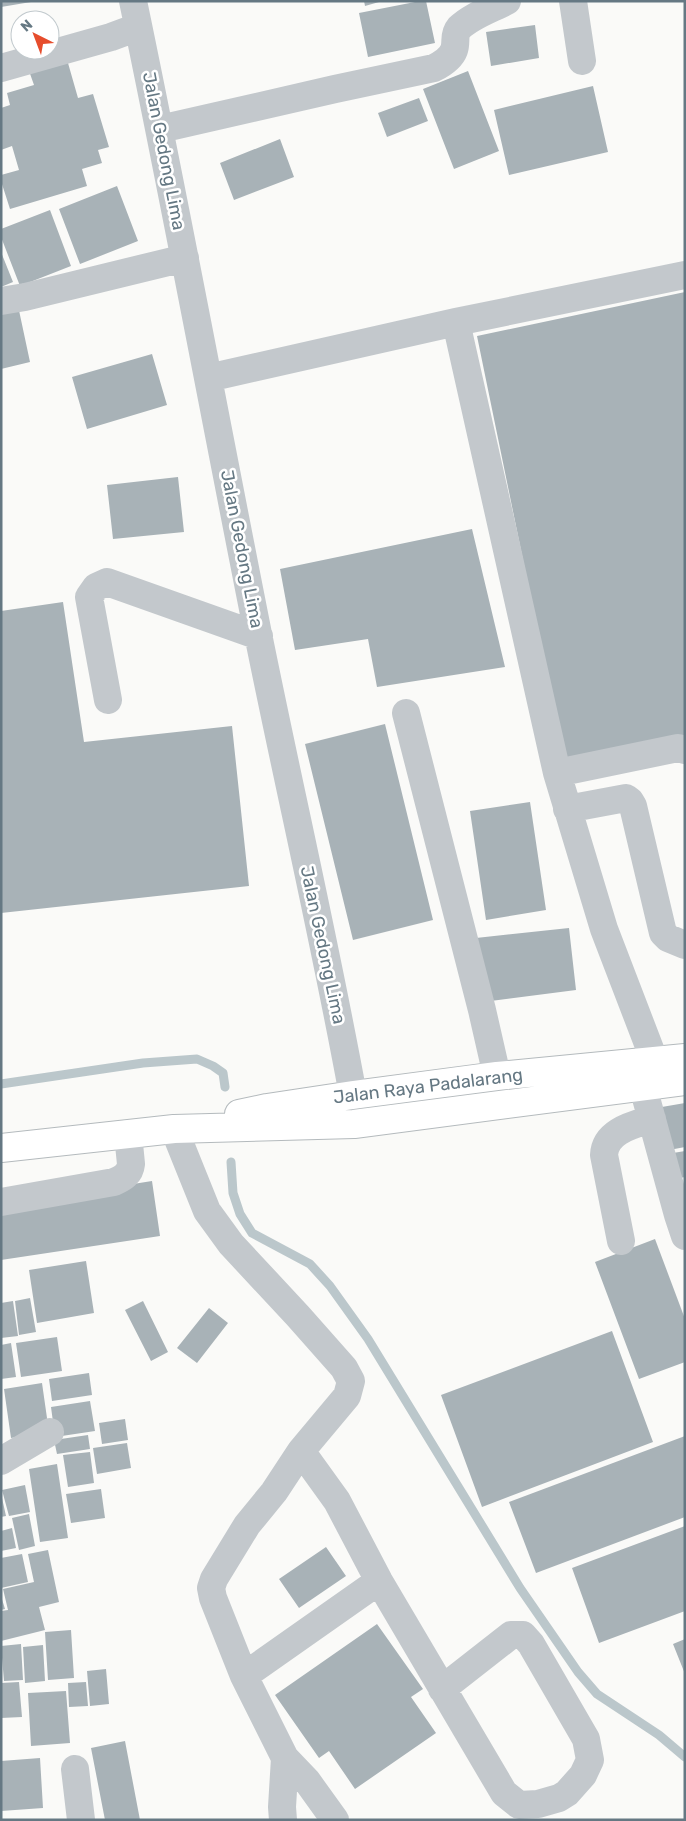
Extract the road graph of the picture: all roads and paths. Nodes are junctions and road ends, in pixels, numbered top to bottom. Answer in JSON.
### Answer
{"nodes":[{"id":1,"x":507,"y":1,"type":"edge"},
{"id":2,"x":573,"y":1,"type":"edge"},
{"id":3,"x":136,"y":14,"type":"edge"},
{"id":4,"x":582,"y":62,"type":"dead end"},
{"id":5,"x":1,"y":68,"type":"edge"},
{"id":6,"x":160,"y":129,"type":"junction"},
{"id":7,"x":185,"y":258,"type":"junction"},
{"id":8,"x":685,"y":275,"type":"edge"},
{"id":9,"x":1,"y":301,"type":"edge"},
{"id":10,"x":456,"y":322,"type":"junction"},
{"id":11,"x":208,"y":378,"type":"junction"},
{"id":12,"x":259,"y":636,"type":"junction"},
{"id":13,"x":108,"y":700,"type":"dead end"},
{"id":14,"x":406,"y":713,"type":"dead end"},
{"id":15,"x":685,"y":750,"type":"edge"},
{"id":16,"x":557,"y":773,"type":"junction"},
{"id":17,"x":567,"y":809,"type":"junction"},
{"id":18,"x":685,"y":946,"type":"edge"},
{"id":19,"x":685,"y":1058,"type":"edge"},
{"id":20,"x":655,"y":1062,"type":"junction"},
{"id":21,"x":497,"y":1076,"type":"junction"},
{"id":22,"x":685,"y":1081,"type":"edge"},
{"id":23,"x":644,"y":1087,"type":"junction"},
{"id":24,"x":353,"y":1095,"type":"junction"},
{"id":25,"x":652,"y":1119,"type":"junction"},
{"id":26,"x":174,"y":1129,"type":"junction"},
{"id":27,"x":128,"y":1134,"type":"junction"},
{"id":28,"x":1,"y":1148,"type":"edge"},
{"id":29,"x":1,"y":1202,"type":"edge"},
{"id":30,"x":685,"y":1236,"type":"edge"},
{"id":31,"x":621,"y":1241,"type":"dead end"},
{"id":32,"x":50,"y":1432,"type":"dead end"},
{"id":33,"x":301,"y":1451,"type":"junction"},
{"id":34,"x":1,"y":1461,"type":"edge"},
{"id":35,"x":379,"y":1581,"type":"junction"},
{"id":36,"x":244,"y":1676,"type":"junction"},
{"id":37,"x":442,"y":1689,"type":"junction"},
{"id":38,"x":285,"y":1758,"type":"junction"},
{"id":39,"x":75,"y":1769,"type":"dead end"},
{"id":40,"x":81,"y":1820,"type":"edge"},
{"id":41,"x":283,"y":1820,"type":"edge"},
{"id":42,"x":335,"y":1820,"type":"edge"}],
"edges":[{"from":1,"to":6,"type":"street"},
{"from":2,"to":4,"type":"street"},
{"from":3,"to":5,"type":"street"},
{"from":3,"to":6,"type":"street","name":"Jalan Gedong Lima"},
{"from":6,"to":7,"type":"street","name":"Jalan Gedong Lima"},
{"from":7,"to":9,"type":"street"},
{"from":7,"to":11,"type":"street","name":"Jalan Gedong Lima"},
{"from":8,"to":10,"type":"street"},
{"from":10,"to":11,"type":"street"},
{"from":10,"to":16,"type":"street"},
{"from":11,"to":12,"type":"street","name":"Jalan Gedong Lima"},
{"from":12,"to":13,"type":"street"},
{"from":12,"to":24,"type":"street","name":"Jalan Gedong Lima"},
{"from":14,"to":21,"type":"street"},
{"from":15,"to":16,"type":"street"},
{"from":16,"to":17,"type":"street"},
{"from":17,"to":18,"type":"street"},
{"from":17,"to":20,"type":"street"},
{"from":19,"to":20,"type":"highway","name":"Jalan Raya Padalarang"},
{"from":20,"to":21,"type":"highway","name":"Jalan Raya Padalarang"},
{"from":21,"to":24,"type":"highway","name":"Jalan Raya Padalarang"},
{"from":22,"to":23,"type":"highway","name":"Jalan Raya Padalarang"},
{"from":23,"to":25,"type":"street"},
{"from":23,"to":26,"type":"highway","name":"Jalan Raya Padalarang"},
{"from":24,"to":26,"type":"highway","name":"Jalan Raya Padalarang"},
{"from":25,"to":30,"type":"street"},
{"from":25,"to":31,"type":"street"},
{"from":26,"to":27,"type":"highway","name":"Jalan Raya Padalarang"},
{"from":26,"to":33,"type":"street"},
{"from":27,"to":28,"type":"highway","name":"Jalan Raya Padalarang"},
{"from":27,"to":29,"type":"street"},
{"from":32,"to":34,"type":"street"},
{"from":33,"to":35,"type":"street"},
{"from":33,"to":36,"type":"street"},
{"from":35,"to":36,"type":"street"},
{"from":35,"to":37,"type":"street"},
{"from":36,"to":38,"type":"street"},
{"from":37,"to":37,"type":"street"},
{"from":38,"to":41,"type":"street"},
{"from":38,"to":42,"type":"street"},
{"from":39,"to":40,"type":"street"}]}
